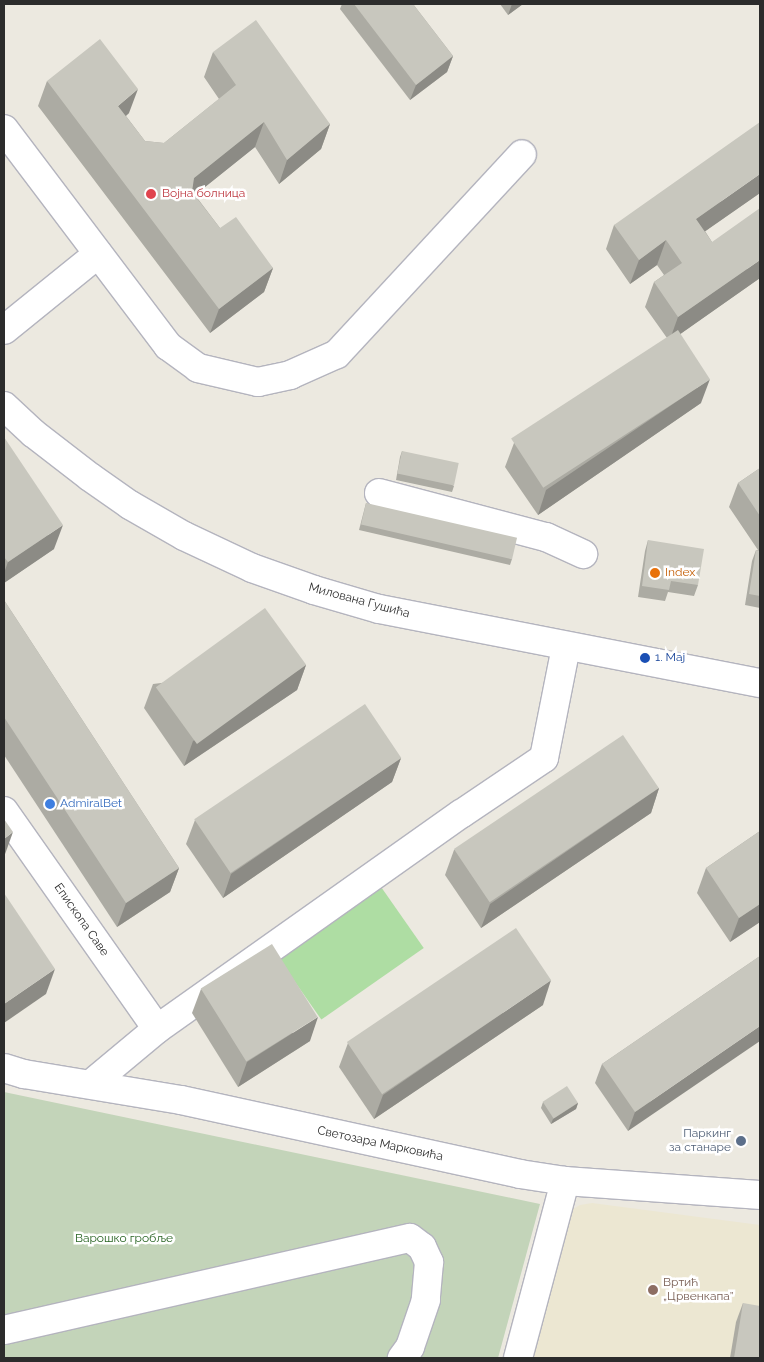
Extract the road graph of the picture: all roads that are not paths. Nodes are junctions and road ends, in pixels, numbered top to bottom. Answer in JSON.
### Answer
{"nodes":[{"id":1,"x":4,"y":129,"type":"edge"},
{"id":2,"x":522,"y":154,"type":"dead end"},
{"id":3,"x":98,"y":254,"type":"junction"},
{"id":4,"x":4,"y":330,"type":"edge"},
{"id":5,"x":4,"y":406,"type":"edge"},
{"id":6,"x":379,"y":493,"type":"dead end"},
{"id":7,"x":583,"y":554,"type":"dead end"},
{"id":8,"x":566,"y":647,"type":"junction"},
{"id":9,"x":760,"y":683,"type":"edge"},
{"id":10,"x":4,"y":811,"type":"edge"},
{"id":11,"x":157,"y":1029,"type":"junction"},
{"id":12,"x":4,"y":1068,"type":"edge"},
{"id":13,"x":91,"y":1084,"type":"junction"},
{"id":14,"x":565,"y":1181,"type":"junction"},
{"id":15,"x":760,"y":1195,"type":"edge"},
{"id":16,"x":4,"y":1330,"type":"edge"},
{"id":17,"x":402,"y":1358,"type":"edge"},
{"id":18,"x":518,"y":1358,"type":"edge"}],
"edges":[{"from":1,"to":3,"type":"street"},
{"from":2,"to":3,"type":"street"},
{"from":3,"to":4,"type":"street"},
{"from":5,"to":8,"type":"street","name":"Милована Гушића"},
{"from":6,"to":7,"type":"street"},
{"from":8,"to":9,"type":"street","name":"Милована Гушића"},
{"from":8,"to":11,"type":"street"},
{"from":10,"to":11,"type":"street","name":"Епископа Саве"},
{"from":11,"to":13,"type":"street"},
{"from":12,"to":13,"type":"street","name":"Светозара Марковића"},
{"from":13,"to":14,"type":"street","name":"Светозара Марковића"},
{"from":14,"to":15,"type":"street","name":"Светозара Марковића"},
{"from":14,"to":18,"type":"street"},
{"from":16,"to":17,"type":"street"}]}
